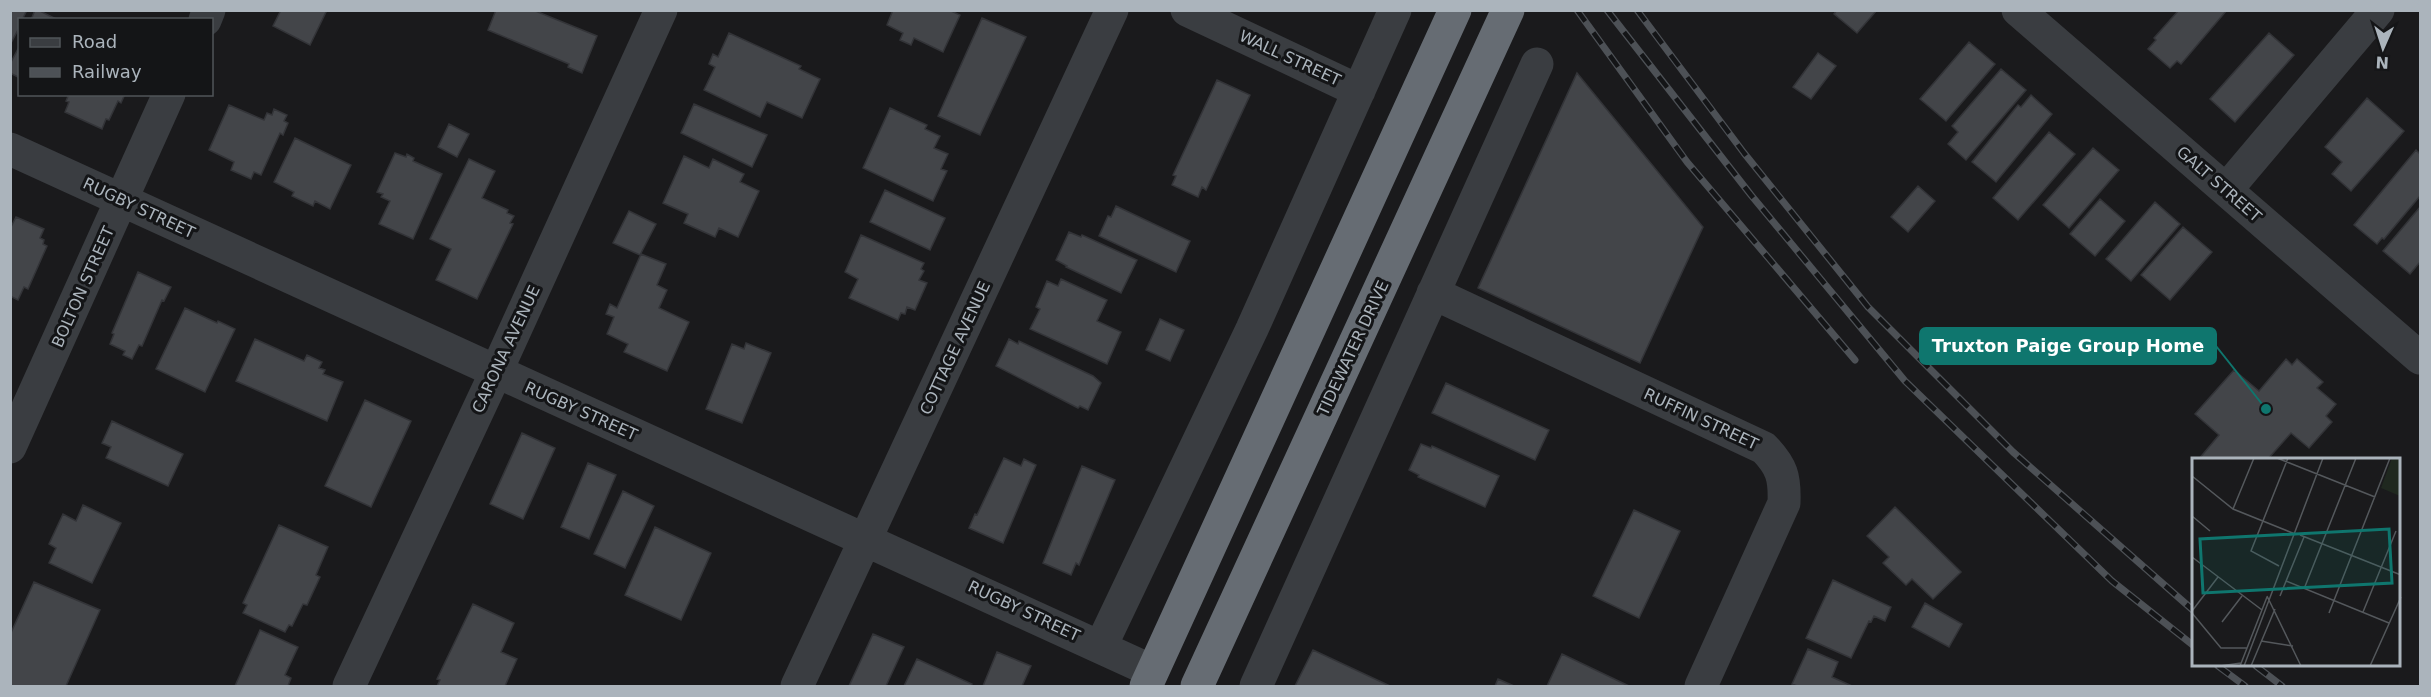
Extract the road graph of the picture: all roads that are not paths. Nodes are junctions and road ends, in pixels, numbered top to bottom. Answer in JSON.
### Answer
{"nodes":[{"id":1,"x":661,"y":10,"type":"edge"},
{"id":2,"x":1112,"y":10,"type":"edge"},
{"id":3,"x":1187,"y":10,"type":"edge"},
{"id":4,"x":1395,"y":10,"type":"edge"},
{"id":5,"x":1455,"y":10,"type":"edge"},
{"id":6,"x":1508,"y":10,"type":"edge"},
{"id":7,"x":2018,"y":10,"type":"edge"},
{"id":8,"x":2378,"y":10,"type":"edge"},
{"id":9,"x":1537,"y":64,"type":"dead end"},
{"id":10,"x":1359,"y":91,"type":"junction"},
{"id":11,"x":169,"y":96,"type":"edge"},
{"id":12,"x":10,"y":149,"type":"edge"},
{"id":13,"x":2226,"y":190,"type":"junction"},
{"id":14,"x":122,"y":200,"type":"junction"},
{"id":15,"x":1433,"y":293,"type":"junction"},
{"id":16,"x":2421,"y":358,"type":"edge"},
{"id":17,"x":496,"y":372,"type":"junction"},
{"id":18,"x":10,"y":447,"type":"edge"},
{"id":19,"x":866,"y":539,"type":"junction"},
{"id":20,"x":1101,"y":646,"type":"junction"},
{"id":21,"x":1149,"y":679,"type":"edge"},
{"id":22,"x":349,"y":687,"type":"edge"},
{"id":23,"x":797,"y":687,"type":"edge"},
{"id":24,"x":1197,"y":687,"type":"edge"},
{"id":25,"x":1256,"y":687,"type":"edge"},
{"id":26,"x":1701,"y":687,"type":"edge"}],
"edges":[{"from":1,"to":17,"type":"street","name":"CARONA AVENUE"},
{"from":2,"to":19,"type":"street","name":"COTTAGE AVENUE"},
{"from":3,"to":10,"type":"street","name":"WALL STREET"},
{"from":4,"to":10,"type":"street"},
{"from":5,"to":21,"type":"highway"},
{"from":6,"to":24,"type":"highway","name":"TIDEWATER DRIVE"},
{"from":7,"to":13,"type":"street","name":"GALT STREET"},
{"from":8,"to":13,"type":"street"},
{"from":9,"to":15,"type":"street"},
{"from":10,"to":20,"type":"street"},
{"from":11,"to":14,"type":"street","name":"BOLTON STREET"},
{"from":12,"to":14,"type":"street","name":"RUGBY STREET"},
{"from":13,"to":16,"type":"street","name":"GALT STREET"},
{"from":14,"to":17,"type":"street","name":"RUGBY STREET"},
{"from":14,"to":18,"type":"street","name":"BOLTON STREET"},
{"from":15,"to":25,"type":"street"},
{"from":15,"to":26,"type":"street","name":"RUFFIN STREET"},
{"from":17,"to":19,"type":"street","name":"RUGBY STREET"},
{"from":17,"to":22,"type":"street","name":"CARONA AVENUE"},
{"from":19,"to":20,"type":"street","name":"RUGBY STREET"},
{"from":19,"to":23,"type":"street","name":"COTTAGE AVENUE"},
{"from":20,"to":21,"type":"street","name":"RUGBY STREET"}]}
